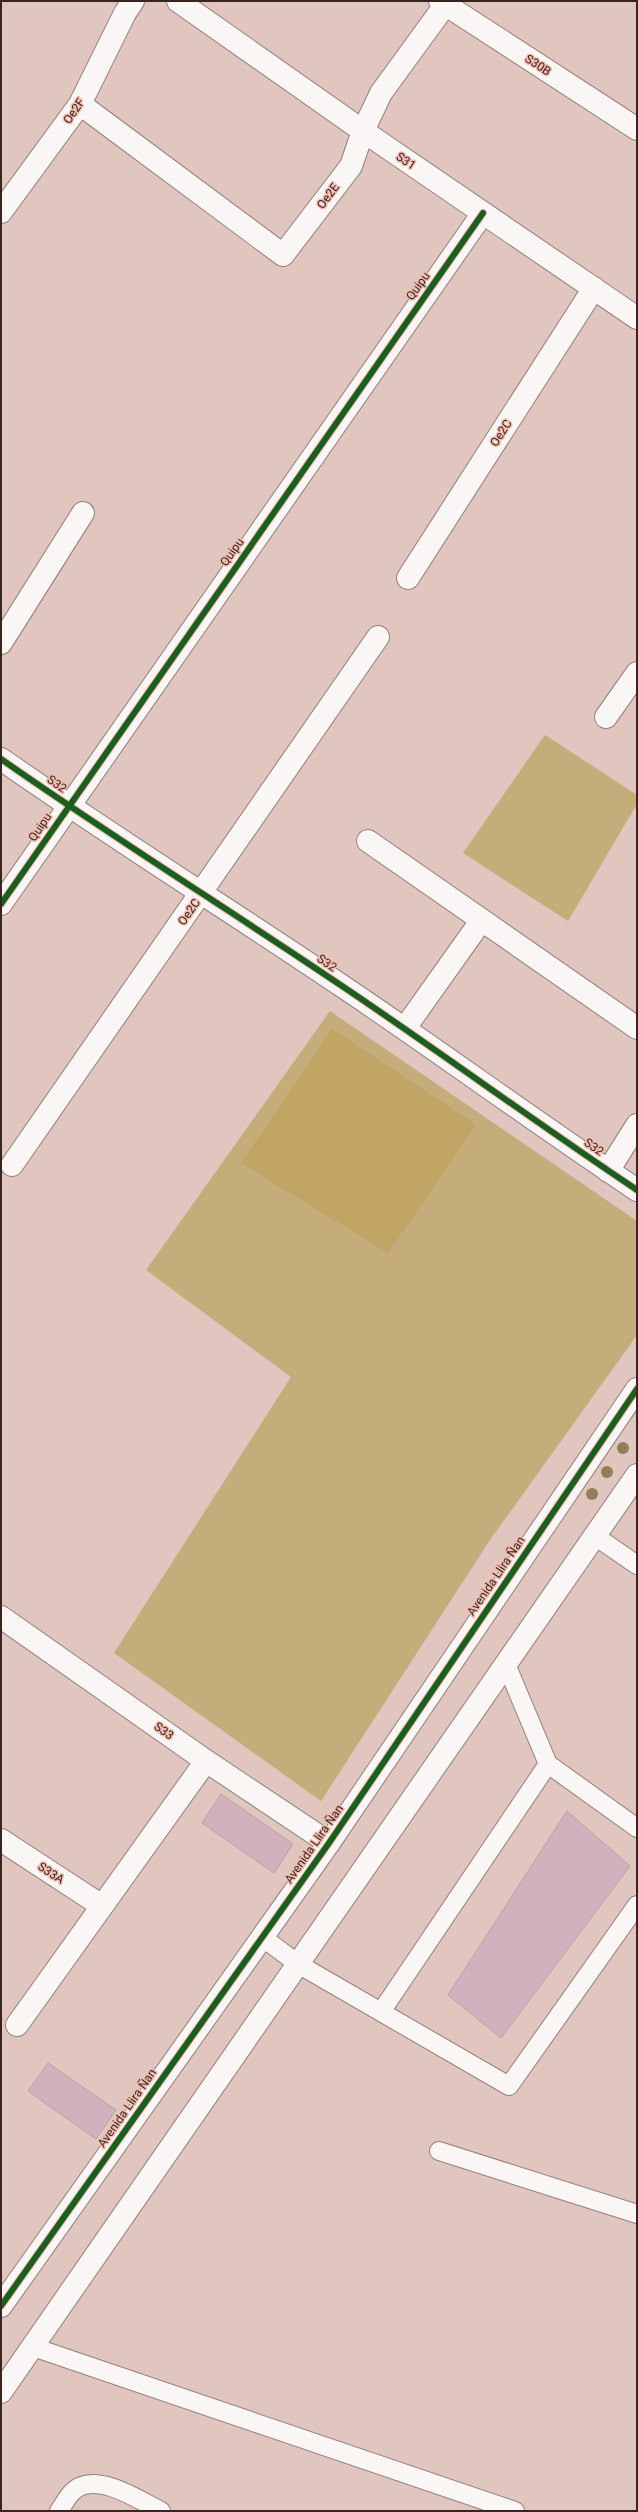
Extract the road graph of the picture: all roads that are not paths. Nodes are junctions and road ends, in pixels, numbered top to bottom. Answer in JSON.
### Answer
{"nodes":[{"id":1,"x":133,"y":1,"type":"edge"},
{"id":2,"x":178,"y":1,"type":"edge"},
{"id":3,"x":444,"y":2,"type":"edge"},
{"id":4,"x":80,"y":104,"type":"junction"},
{"id":5,"x":637,"y":129,"type":"edge"},
{"id":6,"x":362,"y":131,"type":"junction"},
{"id":7,"x":1,"y":212,"type":"edge"},
{"id":8,"x":483,"y":213,"type":"junction"},
{"id":9,"x":594,"y":288,"type":"junction"},
{"id":10,"x":637,"y":318,"type":"edge"},
{"id":11,"x":83,"y":513,"type":"dead end"},
{"id":12,"x":408,"y":578,"type":"dead end"},
{"id":13,"x":378,"y":637,"type":"dead end"},
{"id":14,"x":1,"y":643,"type":"edge"},
{"id":15,"x":637,"y":673,"type":"edge"},
{"id":16,"x":606,"y":717,"type":"dead end"},
{"id":17,"x":1,"y":759,"type":"edge"},
{"id":18,"x":68,"y":806,"type":"junction"},
{"id":19,"x":368,"y":841,"type":"dead end"},
{"id":20,"x":203,"y":892,"type":"junction"},
{"id":21,"x":1,"y":904,"type":"edge"},
{"id":22,"x":481,"y":921,"type":"junction"},
{"id":23,"x":405,"y":1028,"type":"junction"},
{"id":24,"x":637,"y":1028,"type":"edge"},
{"id":25,"x":637,"y":1125,"type":"edge"},
{"id":26,"x":12,"y":1165,"type":"dead end"},
{"id":27,"x":608,"y":1171,"type":"junction"},
{"id":28,"x":637,"y":1190,"type":"edge"},
{"id":29,"x":637,"y":1389,"type":"edge"},
{"id":30,"x":637,"y":1475,"type":"edge"},
{"id":31,"x":595,"y":1536,"type":"junction"},
{"id":32,"x":637,"y":1565,"type":"edge"},
{"id":33,"x":2,"y":1620,"type":"edge"},
{"id":34,"x":506,"y":1664,"type":"junction"},
{"id":35,"x":206,"y":1761,"type":"junction"},
{"id":36,"x":548,"y":1764,"type":"junction"},
{"id":37,"x":637,"y":1828,"type":"edge"},
{"id":38,"x":1,"y":1840,"type":"edge"},
{"id":39,"x":328,"y":1842,"type":"junction"},
{"id":40,"x":637,"y":1905,"type":"edge"},
{"id":41,"x":102,"y":1906,"type":"junction"},
{"id":42,"x":262,"y":1937,"type":"junction"},
{"id":43,"x":298,"y":1964,"type":"junction"},
{"id":44,"x":381,"y":2012,"type":"junction"},
{"id":45,"x":18,"y":2025,"type":"dead end"},
{"id":46,"x":439,"y":2151,"type":"dead end"},
{"id":47,"x":637,"y":2214,"type":"edge"},
{"id":48,"x":1,"y":2306,"type":"edge"},
{"id":49,"x":33,"y":2347,"type":"junction"},
{"id":50,"x":1,"y":2392,"type":"edge"},
{"id":51,"x":59,"y":2511,"type":"edge"},
{"id":52,"x":162,"y":2511,"type":"edge"},
{"id":53,"x":515,"y":2511,"type":"edge"}],
"edges":[{"from":1,"to":4,"type":"street","name":"Oe2F"},
{"from":2,"to":6,"type":"street","name":"S31"},
{"from":3,"to":5,"type":"street","name":"S30B"},
{"from":3,"to":6,"type":"street","name":"Oe2E"},
{"from":4,"to":6,"type":"street","name":"Oe2E"},
{"from":4,"to":7,"type":"street","name":"Oe2F"},
{"from":6,"to":8,"type":"street","name":"S31"},
{"from":8,"to":9,"type":"street","name":"S31"},
{"from":8,"to":18,"type":"street","name":"Quipu"},
{"from":9,"to":10,"type":"street","name":"S31"},
{"from":9,"to":12,"type":"street","name":"Oe2C"},
{"from":11,"to":14,"type":"street"},
{"from":13,"to":20,"type":"street","name":"Oe2C"},
{"from":15,"to":16,"type":"street"},
{"from":17,"to":18,"type":"street","name":"S32"},
{"from":18,"to":20,"type":"street","name":"S32"},
{"from":18,"to":21,"type":"street","name":"Quipu"},
{"from":19,"to":22,"type":"street"},
{"from":20,"to":23,"type":"street","name":"S32"},
{"from":20,"to":26,"type":"street","name":"Oe2C"},
{"from":22,"to":23,"type":"street"},
{"from":22,"to":24,"type":"street"},
{"from":23,"to":27,"type":"street","name":"S32"},
{"from":25,"to":27,"type":"street"},
{"from":27,"to":28,"type":"street","name":"S32"},
{"from":29,"to":39,"type":"street","name":"Avenida Llira Ñan"},
{"from":30,"to":31,"type":"street"},
{"from":31,"to":32,"type":"lane"},
{"from":31,"to":34,"type":"street"},
{"from":33,"to":35,"type":"street","name":"S33"},
{"from":34,"to":36,"type":"lane"},
{"from":34,"to":43,"type":"street"},
{"from":35,"to":39,"type":"street","name":"S33"},
{"from":35,"to":41,"type":"street"},
{"from":36,"to":37,"type":"lane"},
{"from":36,"to":44,"type":"lane"},
{"from":38,"to":41,"type":"street","name":"S33A"},
{"from":39,"to":42,"type":"street","name":"Avenida Llira Ñan"},
{"from":40,"to":44,"type":"lane"},
{"from":41,"to":45,"type":"street"},
{"from":42,"to":43,"type":"lane"},
{"from":42,"to":48,"type":"street","name":"Avenida Llira Ñan"},
{"from":43,"to":44,"type":"lane"},
{"from":43,"to":49,"type":"street"},
{"from":46,"to":47,"type":"lane"},
{"from":49,"to":50,"type":"street"},
{"from":49,"to":53,"type":"lane"},
{"from":51,"to":52,"type":"lane"}]}
